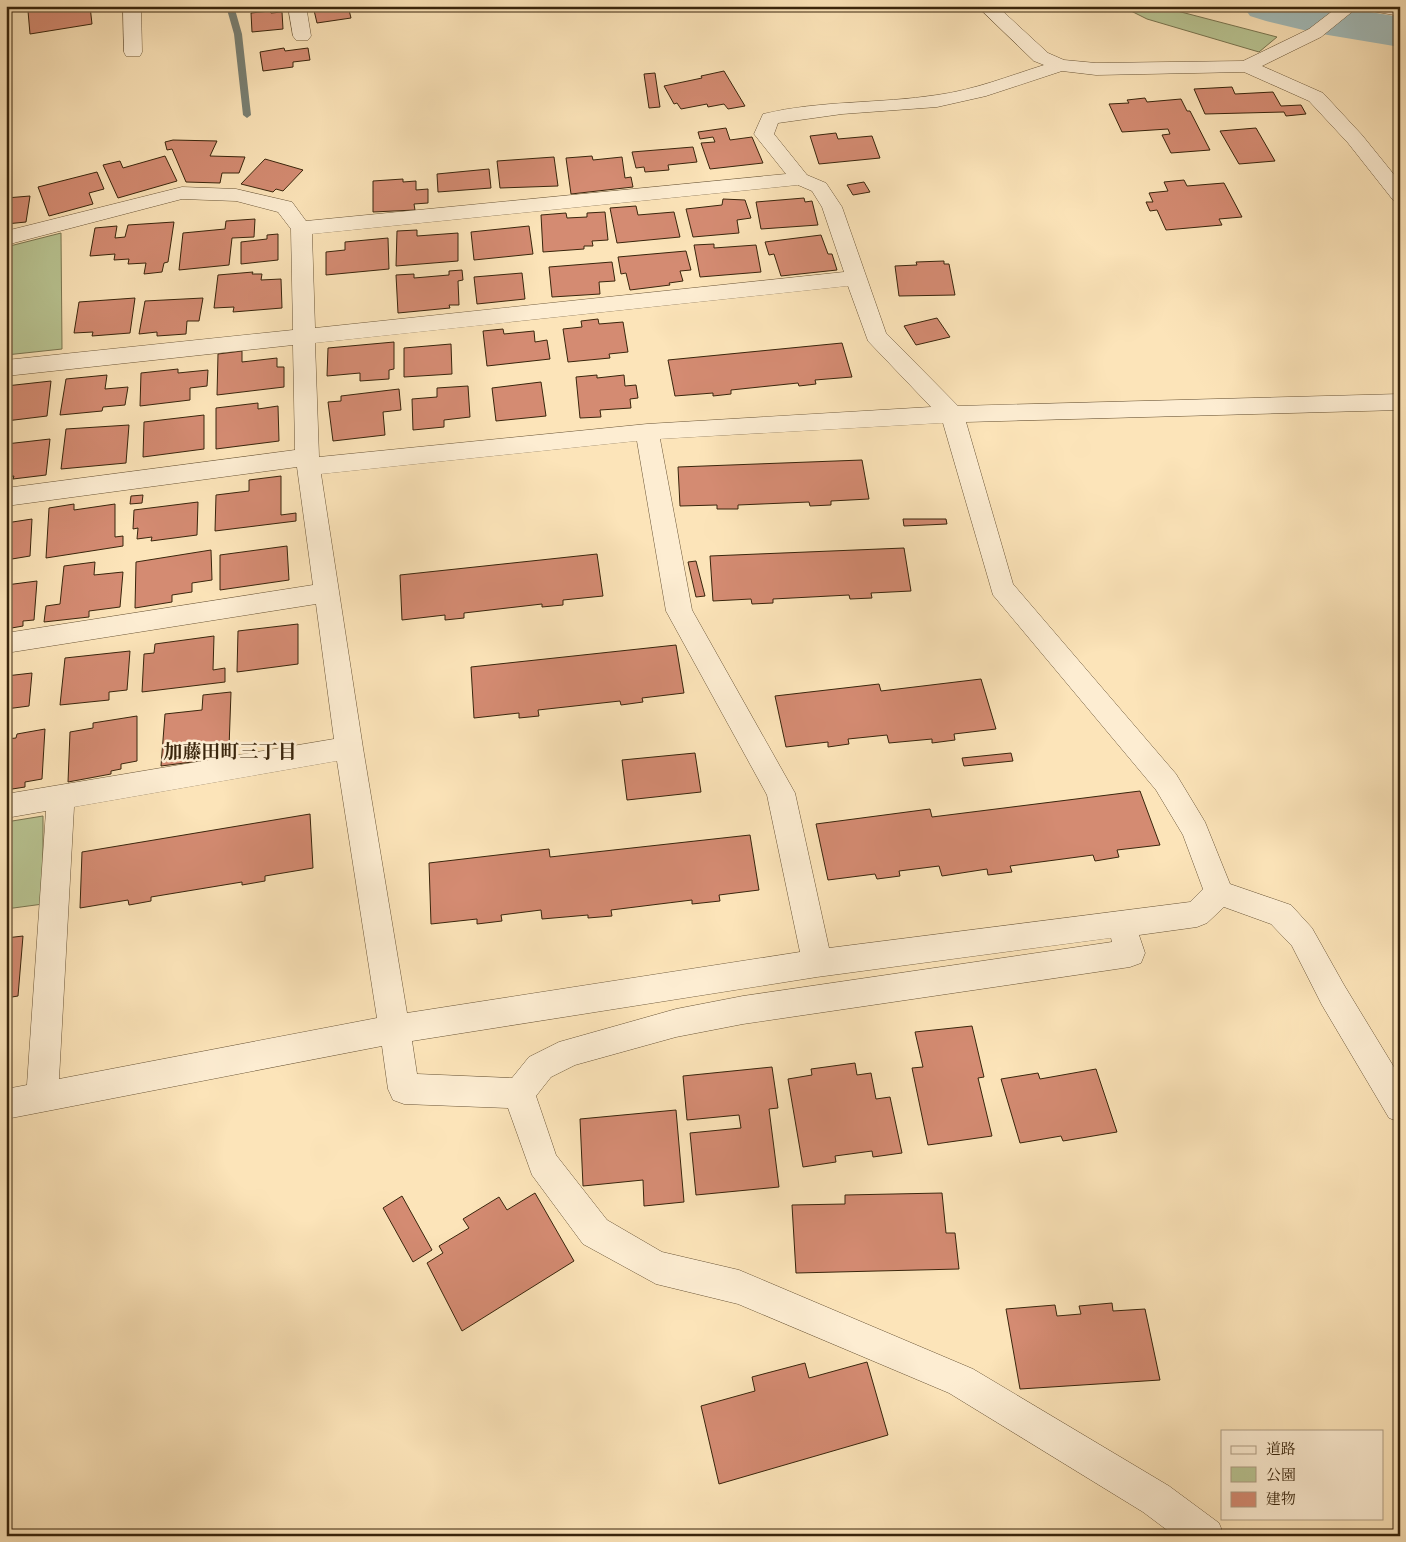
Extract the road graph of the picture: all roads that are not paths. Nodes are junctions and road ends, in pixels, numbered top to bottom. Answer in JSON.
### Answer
{"nodes":[{"id":1,"x":132,"y":6,"type":"edge"},
{"id":2,"x":297,"y":6,"type":"edge"},
{"id":3,"x":986,"y":6,"type":"edge"},
{"id":4,"x":1372,"y":6,"type":"edge"},
{"id":5,"x":1349,"y":7,"type":"edge"},
{"id":6,"x":1400,"y":11,"type":"edge"},
{"id":7,"x":302,"y":36,"type":"dead end"},
{"id":8,"x":133,"y":52,"type":"dead end"},
{"id":9,"x":1061,"y":65,"type":"junction"},
{"id":10,"x":1248,"y":66,"type":"junction"},
{"id":11,"x":800,"y":179,"type":"junction"},
{"id":12,"x":1400,"y":196,"type":"edge"},
{"id":13,"x":302,"y":228,"type":"junction"},
{"id":14,"x":6,"y":238,"type":"edge"},
{"id":15,"x":857,"y":278,"type":"junction"},
{"id":16,"x":304,"y":335,"type":"junction"},
{"id":17,"x":6,"y":368,"type":"edge"},
{"id":18,"x":1400,"y":402,"type":"edge"},
{"id":19,"x":952,"y":414,"type":"junction"},
{"id":20,"x":647,"y":432,"type":"junction"},
{"id":21,"x":308,"y":462,"type":"junction"},
{"id":22,"x":6,"y":497,"type":"edge"},
{"id":23,"x":325,"y":593,"type":"junction"},
{"id":24,"x":6,"y":643,"type":"edge"},
{"id":25,"x":349,"y":748,"type":"junction"},
{"id":26,"x":61,"y":797,"type":"junction"},
{"id":27,"x":6,"y":806,"type":"edge"},
{"id":28,"x":1218,"y":893,"type":"junction"},
{"id":29,"x":1121,"y":924,"type":"junction"},
{"id":30,"x":817,"y":963,"type":"junction"},
{"id":31,"x":396,"y":1029,"type":"junction"},
{"id":32,"x":519,"y":1093,"type":"junction"},
{"id":33,"x":42,"y":1096,"type":"junction"},
{"id":34,"x":6,"y":1104,"type":"edge"},
{"id":35,"x":1400,"y":1107,"type":"edge"},
{"id":36,"x":1206,"y":1536,"type":"edge"}],
"edges":[{"from":1,"to":8,"type":"street"},
{"from":2,"to":7,"type":"street"},
{"from":3,"to":9,"type":"street"},
{"from":4,"to":6,"type":"street"},
{"from":5,"to":10,"type":"street"},
{"from":9,"to":10,"type":"street"},
{"from":9,"to":11,"type":"street"},
{"from":10,"to":12,"type":"street"},
{"from":11,"to":13,"type":"street"},
{"from":11,"to":15,"type":"street"},
{"from":13,"to":14,"type":"street"},
{"from":13,"to":16,"type":"street"},
{"from":15,"to":16,"type":"street"},
{"from":15,"to":19,"type":"street"},
{"from":16,"to":17,"type":"street"},
{"from":16,"to":21,"type":"street"},
{"from":18,"to":19,"type":"street"},
{"from":19,"to":20,"type":"street"},
{"from":19,"to":28,"type":"street"},
{"from":20,"to":21,"type":"street"},
{"from":20,"to":30,"type":"street"},
{"from":21,"to":22,"type":"street"},
{"from":21,"to":23,"type":"street"},
{"from":23,"to":24,"type":"street"},
{"from":23,"to":25,"type":"street"},
{"from":25,"to":26,"type":"street"},
{"from":25,"to":31,"type":"street"},
{"from":26,"to":27,"type":"street"},
{"from":26,"to":33,"type":"street"},
{"from":28,"to":29,"type":"street"},
{"from":28,"to":35,"type":"street"},
{"from":29,"to":30,"type":"street"},
{"from":29,"to":32,"type":"street"},
{"from":30,"to":31,"type":"street"},
{"from":31,"to":32,"type":"street"},
{"from":31,"to":33,"type":"street"},
{"from":32,"to":36,"type":"street"},
{"from":33,"to":34,"type":"street"}]}
